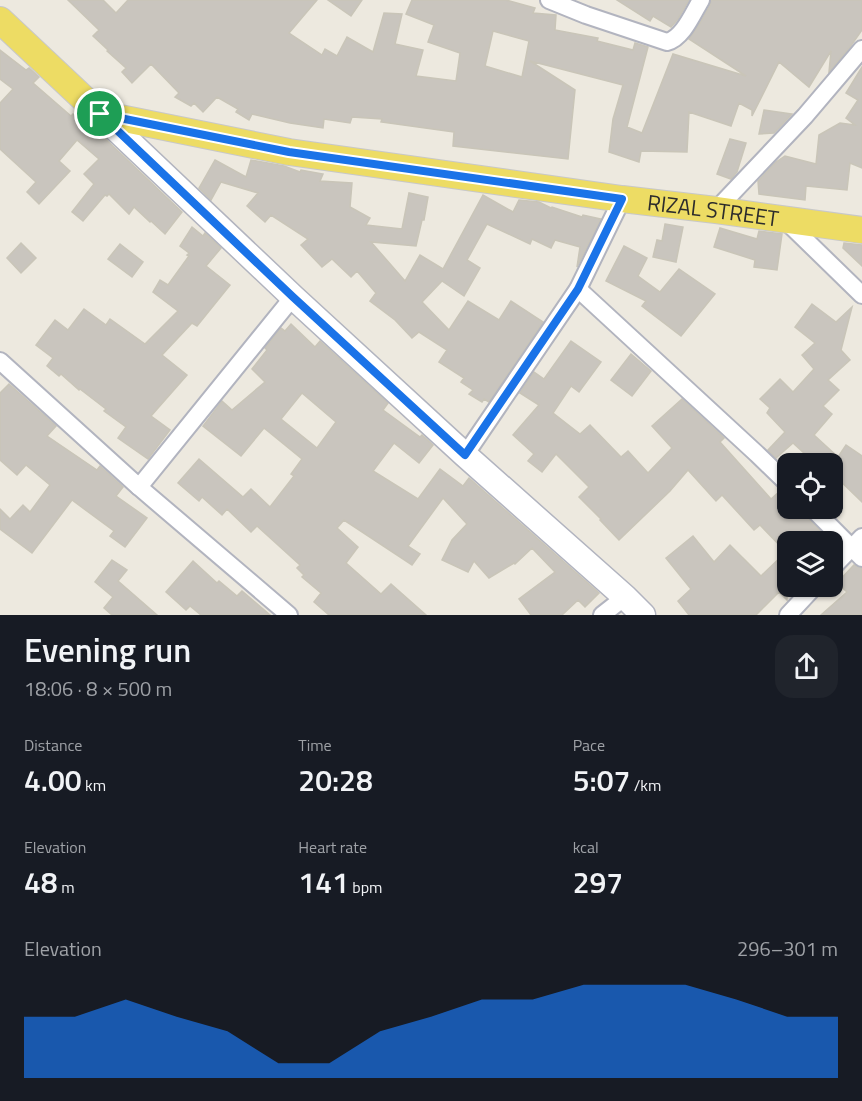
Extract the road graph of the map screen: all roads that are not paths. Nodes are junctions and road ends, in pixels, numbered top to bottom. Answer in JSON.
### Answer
{"nodes":[{"id":1,"x":549,"y":0,"type":"edge"},
{"id":2,"x":701,"y":0,"type":"edge"},
{"id":3,"x":0,"y":20,"type":"edge"},
{"id":4,"x":862,"y":49,"type":"edge"},
{"id":5,"x":100,"y":114,"type":"junction"},
{"id":6,"x":622,"y":199,"type":"junction"},
{"id":7,"x":716,"y":210,"type":"junction"},
{"id":8,"x":785,"y":220,"type":"junction"},
{"id":9,"x":862,"y":230,"type":"edge"},
{"id":10,"x":578,"y":289,"type":"junction"},
{"id":11,"x":862,"y":295,"type":"edge"},
{"id":12,"x":293,"y":297,"type":"junction"},
{"id":13,"x":0,"y":361,"type":"edge"},
{"id":14,"x":465,"y":455,"type":"junction"},
{"id":15,"x":777,"y":473,"type":"edge"},
{"id":16,"x":139,"y":487,"type":"junction"},
{"id":17,"x":825,"y":519,"type":"edge"},
{"id":18,"x":859,"y":547,"type":"edge"},
{"id":19,"x":843,"y":559,"type":"edge"},
{"id":20,"x":625,"y":597,"type":"junction"},
{"id":21,"x":805,"y":597,"type":"edge"},
{"id":22,"x":289,"y":615,"type":"edge"},
{"id":23,"x":602,"y":615,"type":"edge"},
{"id":24,"x":643,"y":615,"type":"edge"},
{"id":25,"x":788,"y":615,"type":"edge"}],
"edges":[{"from":1,"to":2,"type":"street"},
{"from":3,"to":5,"type":"main road"},
{"from":4,"to":7,"type":"street"},
{"from":5,"to":6,"type":"main road","name":"RIZAL STREET"},
{"from":5,"to":12,"type":"main road"},
{"from":6,"to":7,"type":"main road","name":"RIZAL STREET"},
{"from":6,"to":10,"type":"street"},
{"from":7,"to":8,"type":"main road","name":"RIZAL STREET"},
{"from":8,"to":9,"type":"main road","name":"RIZAL STREET"},
{"from":8,"to":11,"type":"street"},
{"from":10,"to":14,"type":"street"},
{"from":10,"to":15,"type":"street"},
{"from":12,"to":14,"type":"main road"},
{"from":12,"to":16,"type":"street"},
{"from":13,"to":16,"type":"street"},
{"from":14,"to":20,"type":"main road"},
{"from":16,"to":22,"type":"street"},
{"from":17,"to":18,"type":"street"},
{"from":18,"to":19,"type":"street"},
{"from":20,"to":23,"type":"street"},
{"from":20,"to":24,"type":"main road"},
{"from":21,"to":25,"type":"street"}]}
